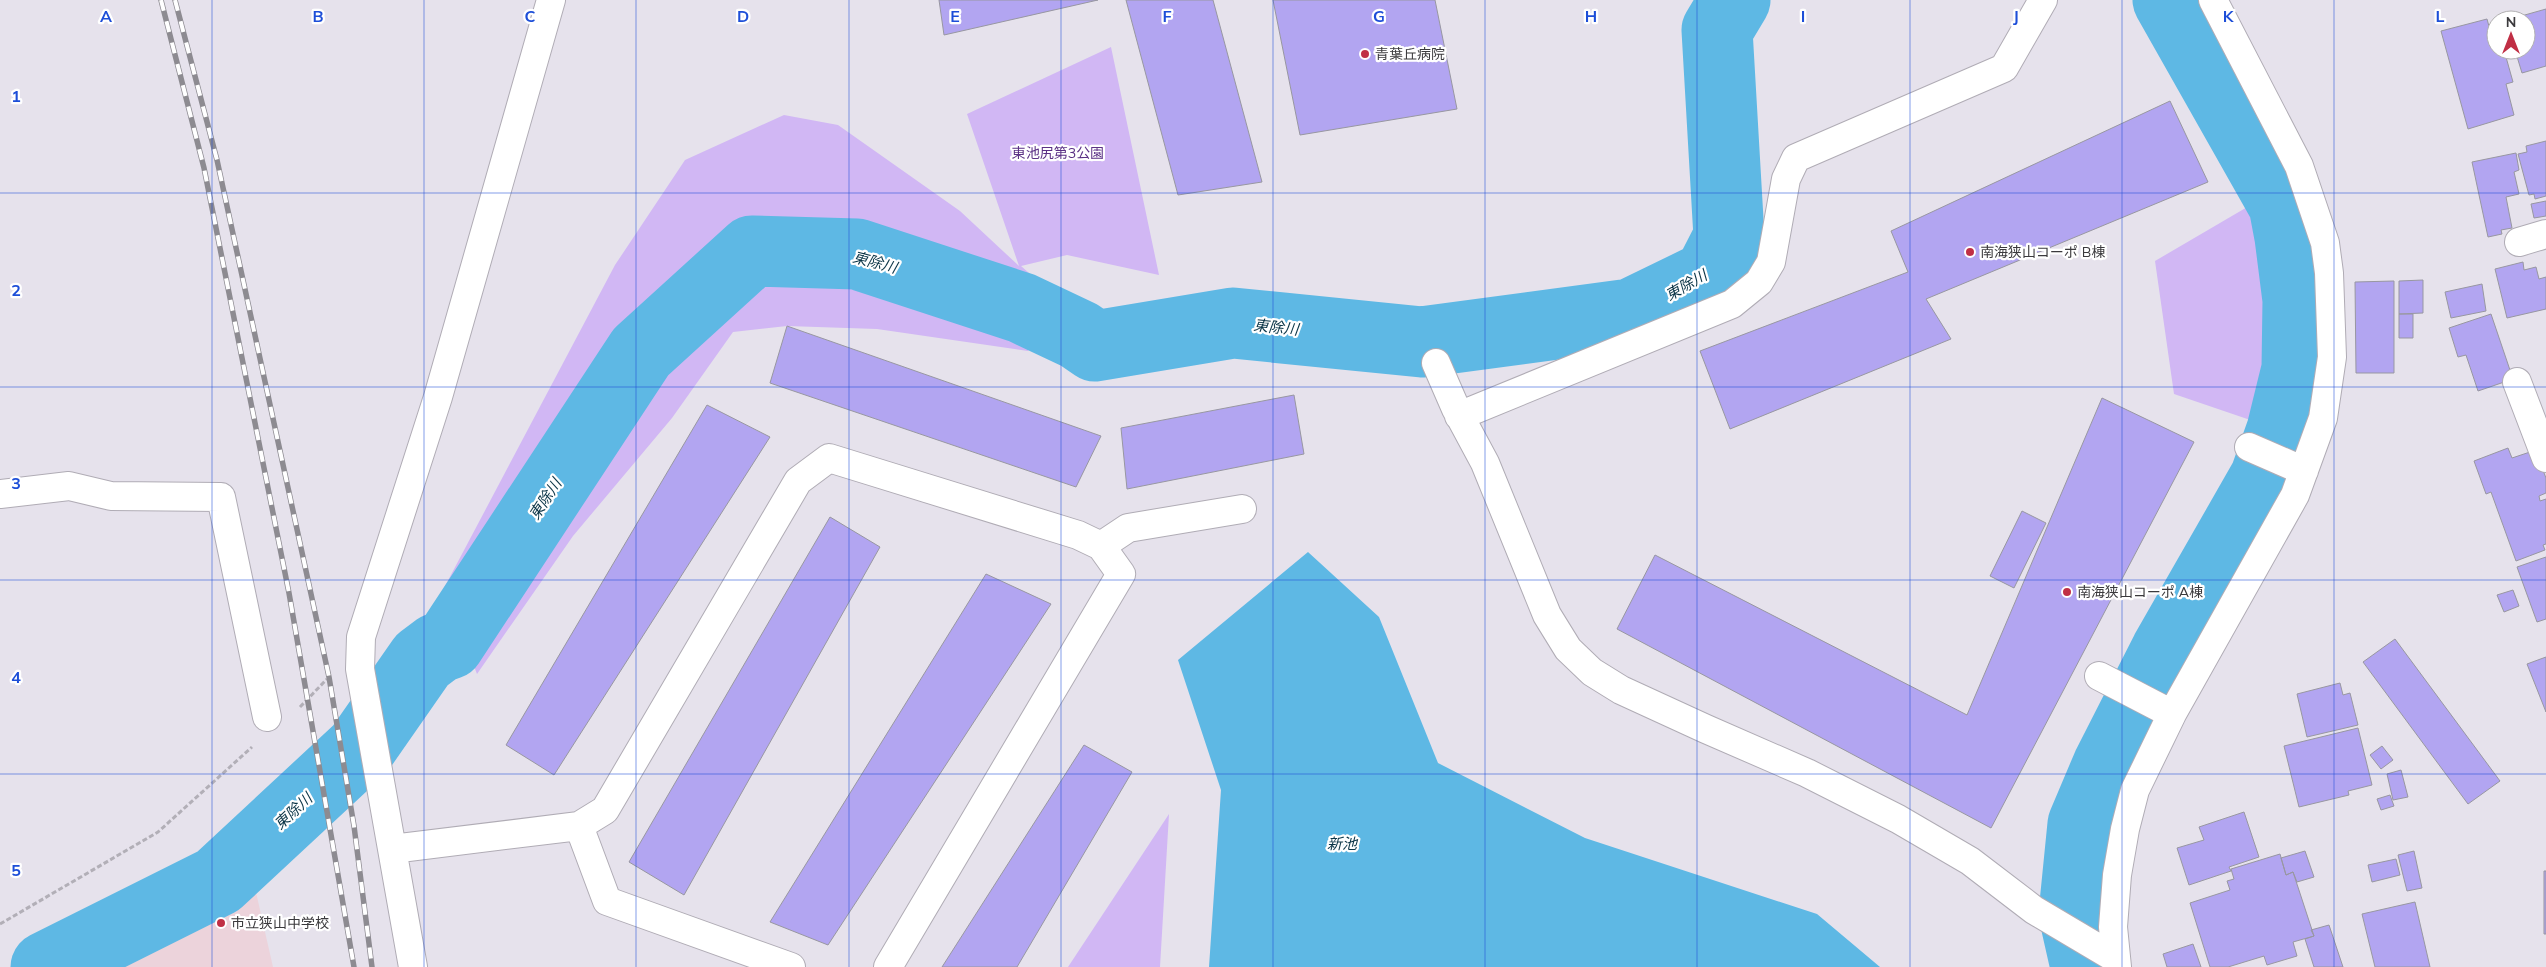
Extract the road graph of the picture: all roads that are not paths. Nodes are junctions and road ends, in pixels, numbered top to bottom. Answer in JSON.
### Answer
{"nodes":[{"id":1,"x":551,"y":0,"type":"edge"},
{"id":2,"x":2043,"y":0,"type":"edge"},
{"id":3,"x":2213,"y":0,"type":"edge"},
{"id":4,"x":2546,"y":234,"type":"edge"},
{"id":5,"x":2519,"y":242,"type":"dead end"},
{"id":6,"x":1436,"y":363,"type":"dead end"},
{"id":7,"x":2517,"y":382,"type":"dead end"},
{"id":8,"x":1459,"y":416,"type":"junction"},
{"id":9,"x":2249,"y":447,"type":"dead end"},
{"id":10,"x":2546,"y":458,"type":"edge"},
{"id":11,"x":2297,"y":468,"type":"junction"},
{"id":12,"x":0,"y":494,"type":"edge"},
{"id":13,"x":1242,"y":509,"type":"dead end"},
{"id":14,"x":1101,"y":546,"type":"junction"},
{"id":15,"x":2100,"y":676,"type":"dead end"},
{"id":16,"x":2168,"y":711,"type":"junction"},
{"id":17,"x":263,"y":729,"type":"road end"},
{"id":18,"x":579,"y":826,"type":"junction"},
{"id":19,"x":392,"y":850,"type":"junction"},
{"id":20,"x":2114,"y":960,"type":"edge"},
{"id":21,"x":413,"y":967,"type":"edge"},
{"id":22,"x":791,"y":967,"type":"edge"},
{"id":23,"x":888,"y":967,"type":"edge"}],
"edges":[{"from":1,"to":19,"type":"street"},
{"from":2,"to":8,"type":"street"},
{"from":3,"to":11,"type":"street"},
{"from":4,"to":5,"type":"street"},
{"from":6,"to":8,"type":"street"},
{"from":7,"to":10,"type":"street"},
{"from":8,"to":20,"type":"street"},
{"from":9,"to":11,"type":"street"},
{"from":11,"to":16,"type":"street"},
{"from":12,"to":17,"type":"street"},
{"from":13,"to":14,"type":"street"},
{"from":14,"to":18,"type":"street"},
{"from":14,"to":23,"type":"street"},
{"from":15,"to":16,"type":"street"},
{"from":16,"to":20,"type":"street"},
{"from":18,"to":19,"type":"street"},
{"from":18,"to":22,"type":"street"},
{"from":19,"to":21,"type":"street"}]}
